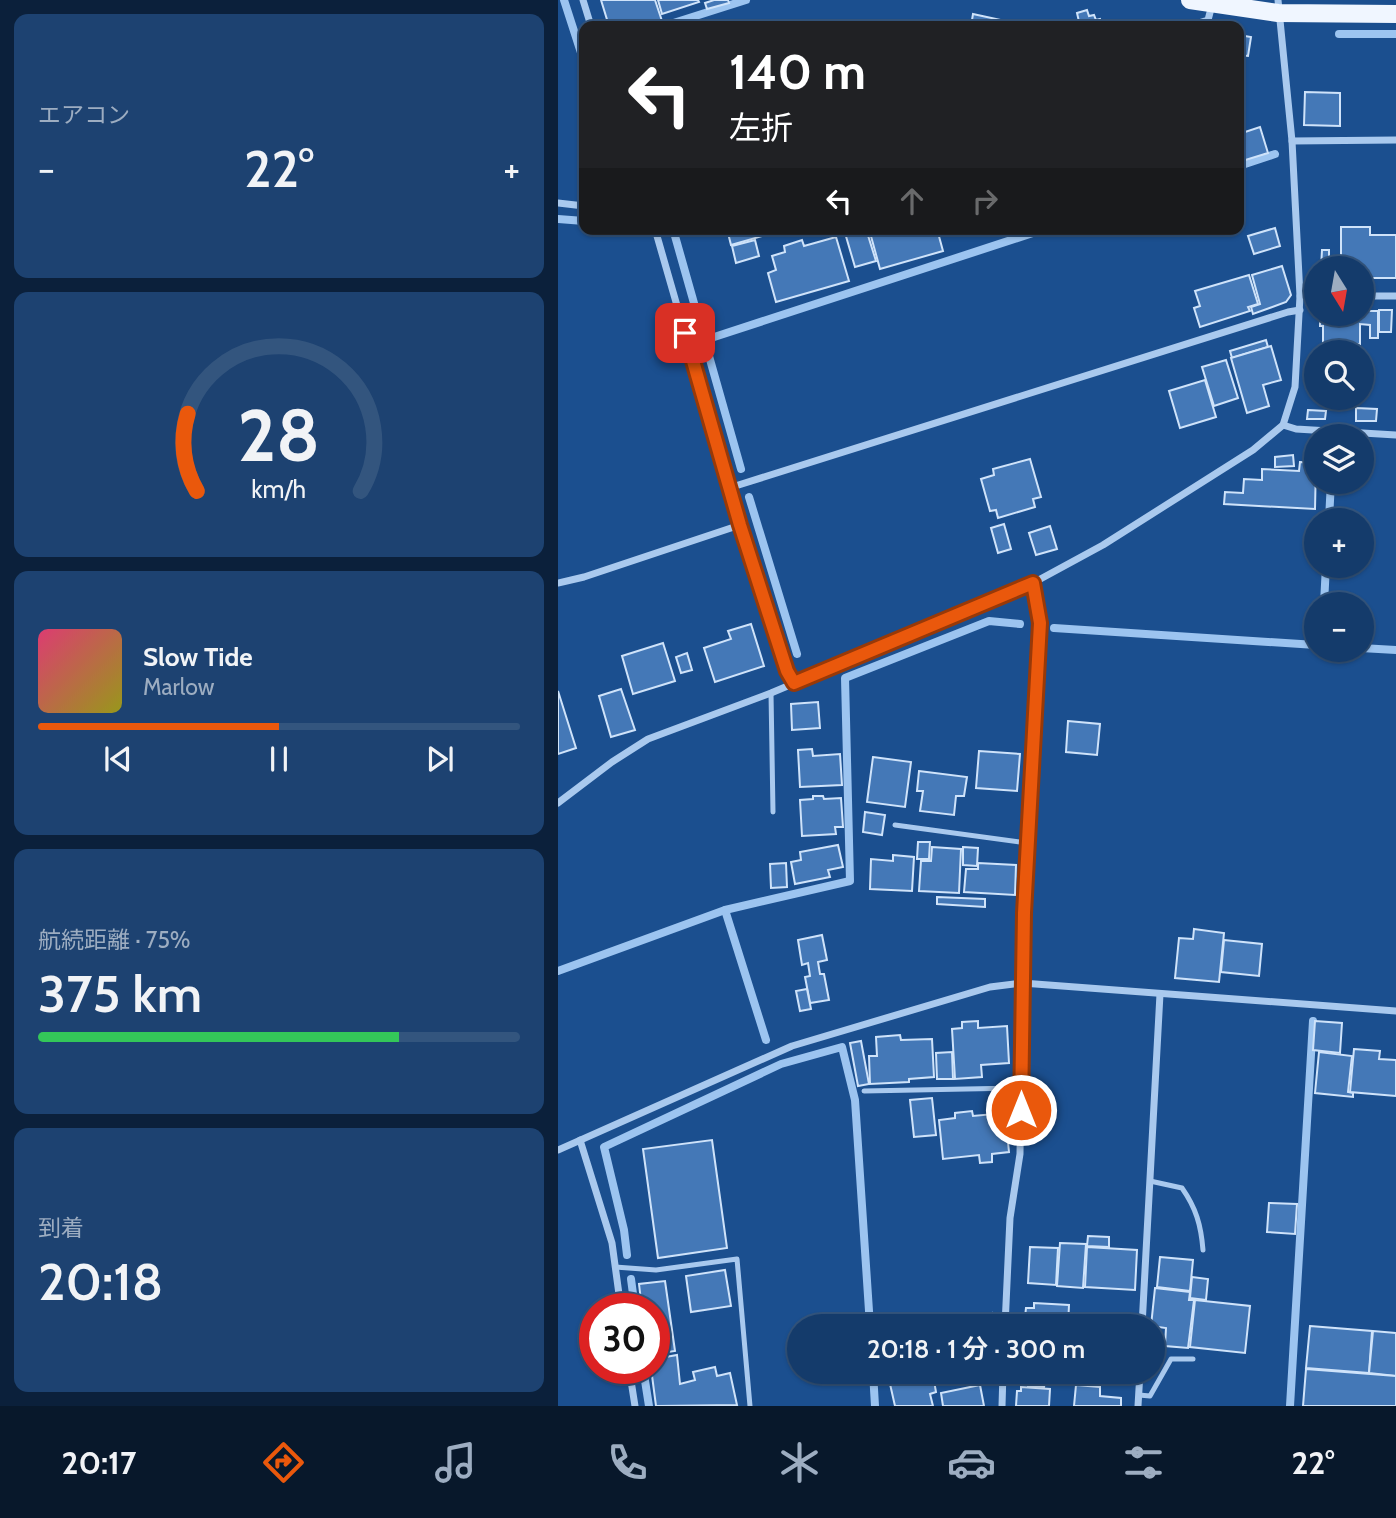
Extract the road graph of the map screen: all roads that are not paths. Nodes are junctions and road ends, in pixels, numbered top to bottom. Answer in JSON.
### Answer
{"nodes":[{"id":1,"x":583,"y":0,"type":"edge"},
{"id":2,"x":1190,"y":0,"type":"edge"},
{"id":3,"x":1212,"y":4,"type":"junction"},
{"id":4,"x":1278,"y":6,"type":"edge"},
{"id":5,"x":1396,"y":14,"type":"edge"},
{"id":6,"x":589,"y":21,"type":"edge"},
{"id":7,"x":1205,"y":21,"type":"edge"},
{"id":8,"x":1396,"y":140,"type":"edge"},
{"id":9,"x":1292,"y":141,"type":"junction"},
{"id":10,"x":558,"y":203,"type":"edge"},
{"id":11,"x":579,"y":205,"type":"edge"},
{"id":12,"x":657,"y":235,"type":"edge"},
{"id":13,"x":1300,"y":296,"type":"junction"},
{"id":14,"x":1304,"y":296,"type":"edge"},
{"id":15,"x":1374,"y":296,"type":"edge"},
{"id":16,"x":1396,"y":296,"type":"edge"},
{"id":17,"x":1300,"y":310,"type":"junction"},
{"id":18,"x":1283,"y":425,"type":"junction"},
{"id":19,"x":1396,"y":435,"type":"edge"},
{"id":20,"x":729,"y":488,"type":"junction"},
{"id":21,"x":740,"y":525,"type":"junction"},
{"id":22,"x":558,"y":583,"type":"edge"},
{"id":23,"x":1033,"y":583,"type":"junction"},
{"id":24,"x":794,"y":683,"type":"junction"},
{"id":25,"x":771,"y":693,"type":"junction"},
{"id":26,"x":558,"y":803,"type":"edge"},
{"id":27,"x":773,"y":811,"type":"dead end"},
{"id":28,"x":895,"y":825,"type":"dead end"},
{"id":29,"x":1027,"y":843,"type":"junction"},
{"id":30,"x":1022,"y":983,"type":"junction"},
{"id":31,"x":1160,"y":994,"type":"junction"},
{"id":32,"x":1396,"y":1011,"type":"edge"},
{"id":33,"x":1021,"y":1088,"type":"junction"},
{"id":34,"x":864,"y":1091,"type":"dead end"},
{"id":35,"x":580,"y":1140,"type":"junction"},
{"id":36,"x":558,"y":1150,"type":"edge"},
{"id":37,"x":1150,"y":1181,"type":"junction"},
{"id":38,"x":1203,"y":1250,"type":"dead end"},
{"id":39,"x":615,"y":1267,"type":"junction"},
{"id":40,"x":619,"y":1293,"type":"edge"},
{"id":41,"x":1006,"y":1314,"type":"edge"},
{"id":42,"x":1143,"y":1314,"type":"edge"},
{"id":43,"x":1193,"y":1359,"type":"dead end"},
{"id":44,"x":632,"y":1384,"type":"edge"},
{"id":45,"x":1003,"y":1384,"type":"edge"},
{"id":46,"x":1139,"y":1384,"type":"edge"},
{"id":47,"x":1139,"y":1395,"type":"junction"},
{"id":48,"x":635,"y":1406,"type":"edge"},
{"id":49,"x":750,"y":1406,"type":"edge"},
{"id":50,"x":1002,"y":1406,"type":"edge"},
{"id":51,"x":1138,"y":1406,"type":"edge"}],
"edges":[{"from":1,"to":6,"type":"street"},
{"from":2,"to":3,"type":"main road"},
{"from":3,"to":4,"type":"main road"},
{"from":3,"to":7,"type":"street"},
{"from":4,"to":5,"type":"main road"},
{"from":4,"to":9,"type":"street"},
{"from":8,"to":9,"type":"street"},
{"from":9,"to":13,"type":"street"},
{"from":10,"to":11,"type":"street"},
{"from":12,"to":20,"type":"street"},
{"from":13,"to":14,"type":"street"},
{"from":13,"to":17,"type":"street"},
{"from":15,"to":16,"type":"street"},
{"from":17,"to":18,"type":"street"},
{"from":17,"to":20,"type":"street"},
{"from":18,"to":19,"type":"street"},
{"from":18,"to":23,"type":"street"},
{"from":20,"to":21,"type":"street"},
{"from":21,"to":22,"type":"street"},
{"from":21,"to":24,"type":"street"},
{"from":23,"to":24,"type":"street"},
{"from":23,"to":29,"type":"street"},
{"from":24,"to":25,"type":"street"},
{"from":25,"to":26,"type":"street"},
{"from":25,"to":27,"type":"lane"},
{"from":28,"to":29,"type":"lane"},
{"from":29,"to":30,"type":"street"},
{"from":30,"to":31,"type":"street"},
{"from":30,"to":33,"type":"street"},
{"from":30,"to":35,"type":"street"},
{"from":31,"to":32,"type":"street"},
{"from":31,"to":37,"type":"street"},
{"from":33,"to":34,"type":"lane"},
{"from":33,"to":41,"type":"street"},
{"from":35,"to":36,"type":"street"},
{"from":35,"to":39,"type":"street"},
{"from":37,"to":38,"type":"lane"},
{"from":37,"to":42,"type":"street"},
{"from":39,"to":40,"type":"street"},
{"from":39,"to":49,"type":"lane"},
{"from":43,"to":47,"type":"lane"},
{"from":44,"to":48,"type":"street"},
{"from":45,"to":50,"type":"street"},
{"from":46,"to":47,"type":"street"},
{"from":47,"to":51,"type":"street"}]}
